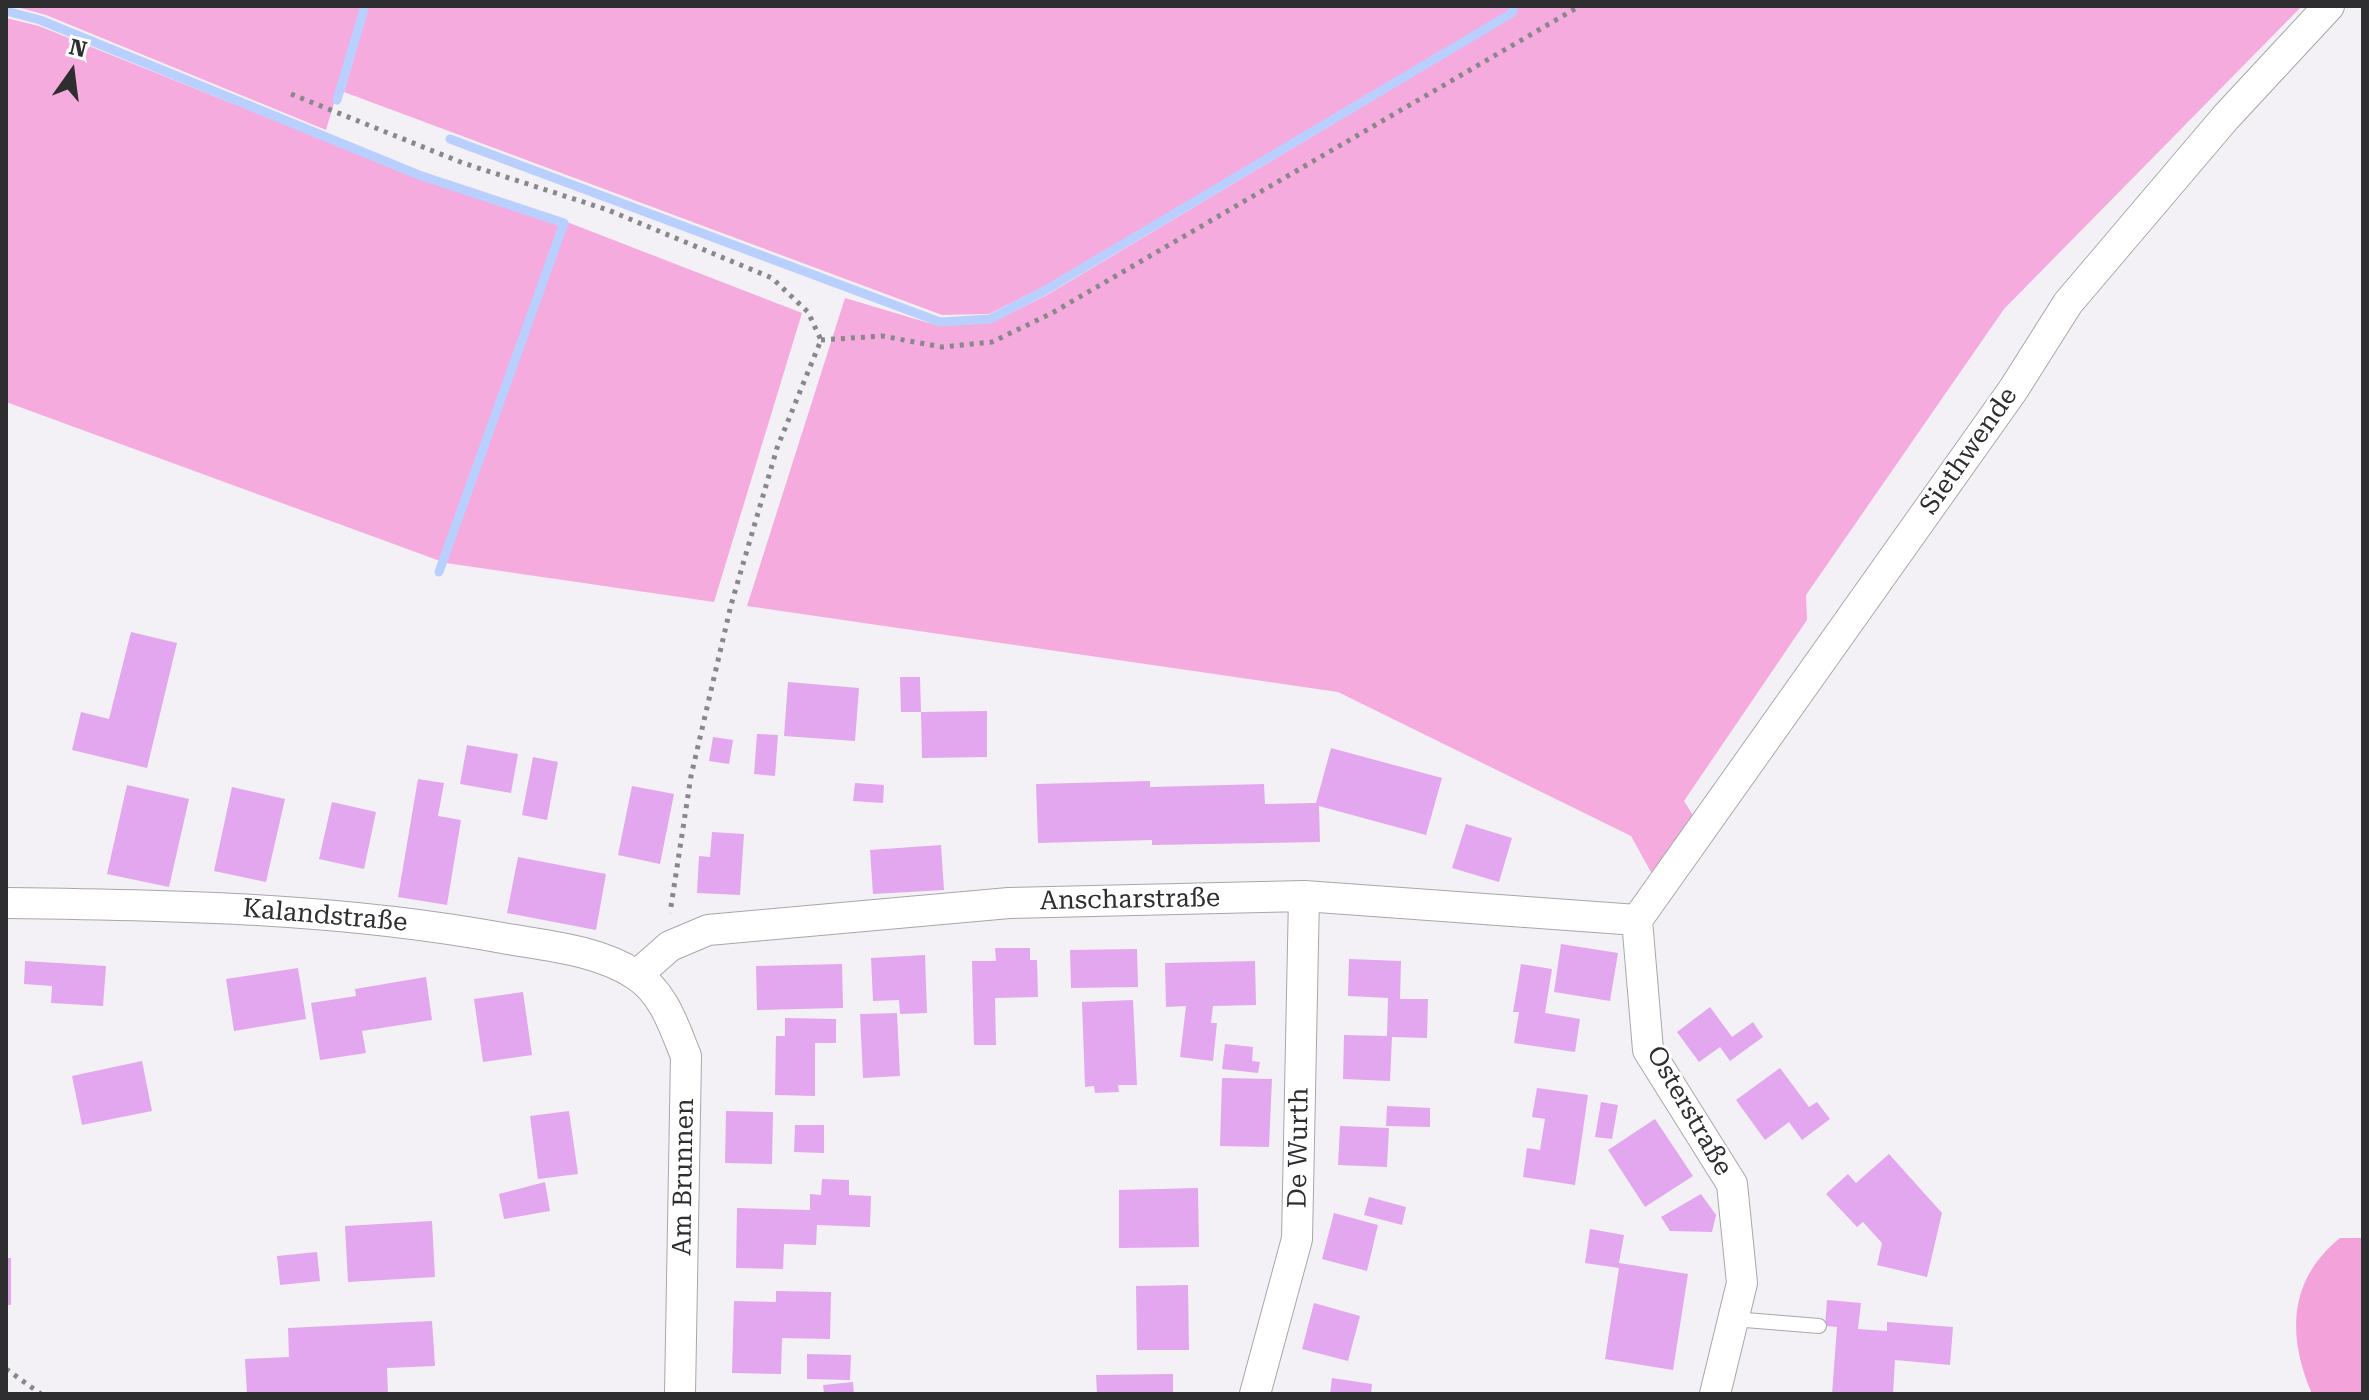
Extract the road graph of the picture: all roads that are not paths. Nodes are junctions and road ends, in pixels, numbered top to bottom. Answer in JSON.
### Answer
{"nodes":[{"id":1,"x":2329,"y":6,"type":"edge"},
{"id":2,"x":1304,"y":896,"type":"junction"},
{"id":3,"x":6,"y":903,"type":"edge"},
{"id":4,"x":1637,"y":920,"type":"junction"},
{"id":5,"x":637,"y":975,"type":"junction"},
{"id":6,"x":1733,"y":1319,"type":"junction"},
{"id":7,"x":1819,"y":1326,"type":"dead end"},
{"id":8,"x":680,"y":1394,"type":"edge"},
{"id":9,"x":1255,"y":1394,"type":"edge"},
{"id":10,"x":1715,"y":1394,"type":"edge"}],
"edges":[{"from":1,"to":4,"type":"street","name":"Siethwende"},
{"from":2,"to":4,"type":"street","name":"Anscharstraße"},
{"from":2,"to":5,"type":"street","name":"Anscharstraße"},
{"from":2,"to":9,"type":"street","name":"De Wurth"},
{"from":3,"to":5,"type":"street","name":"Kalandstraße"},
{"from":4,"to":6,"type":"street","name":"Osterstraße"},
{"from":5,"to":8,"type":"street","name":"Am Brunnen"},
{"from":6,"to":7,"type":"lane"},
{"from":6,"to":10,"type":"street","name":"Osterstraße"}]}
